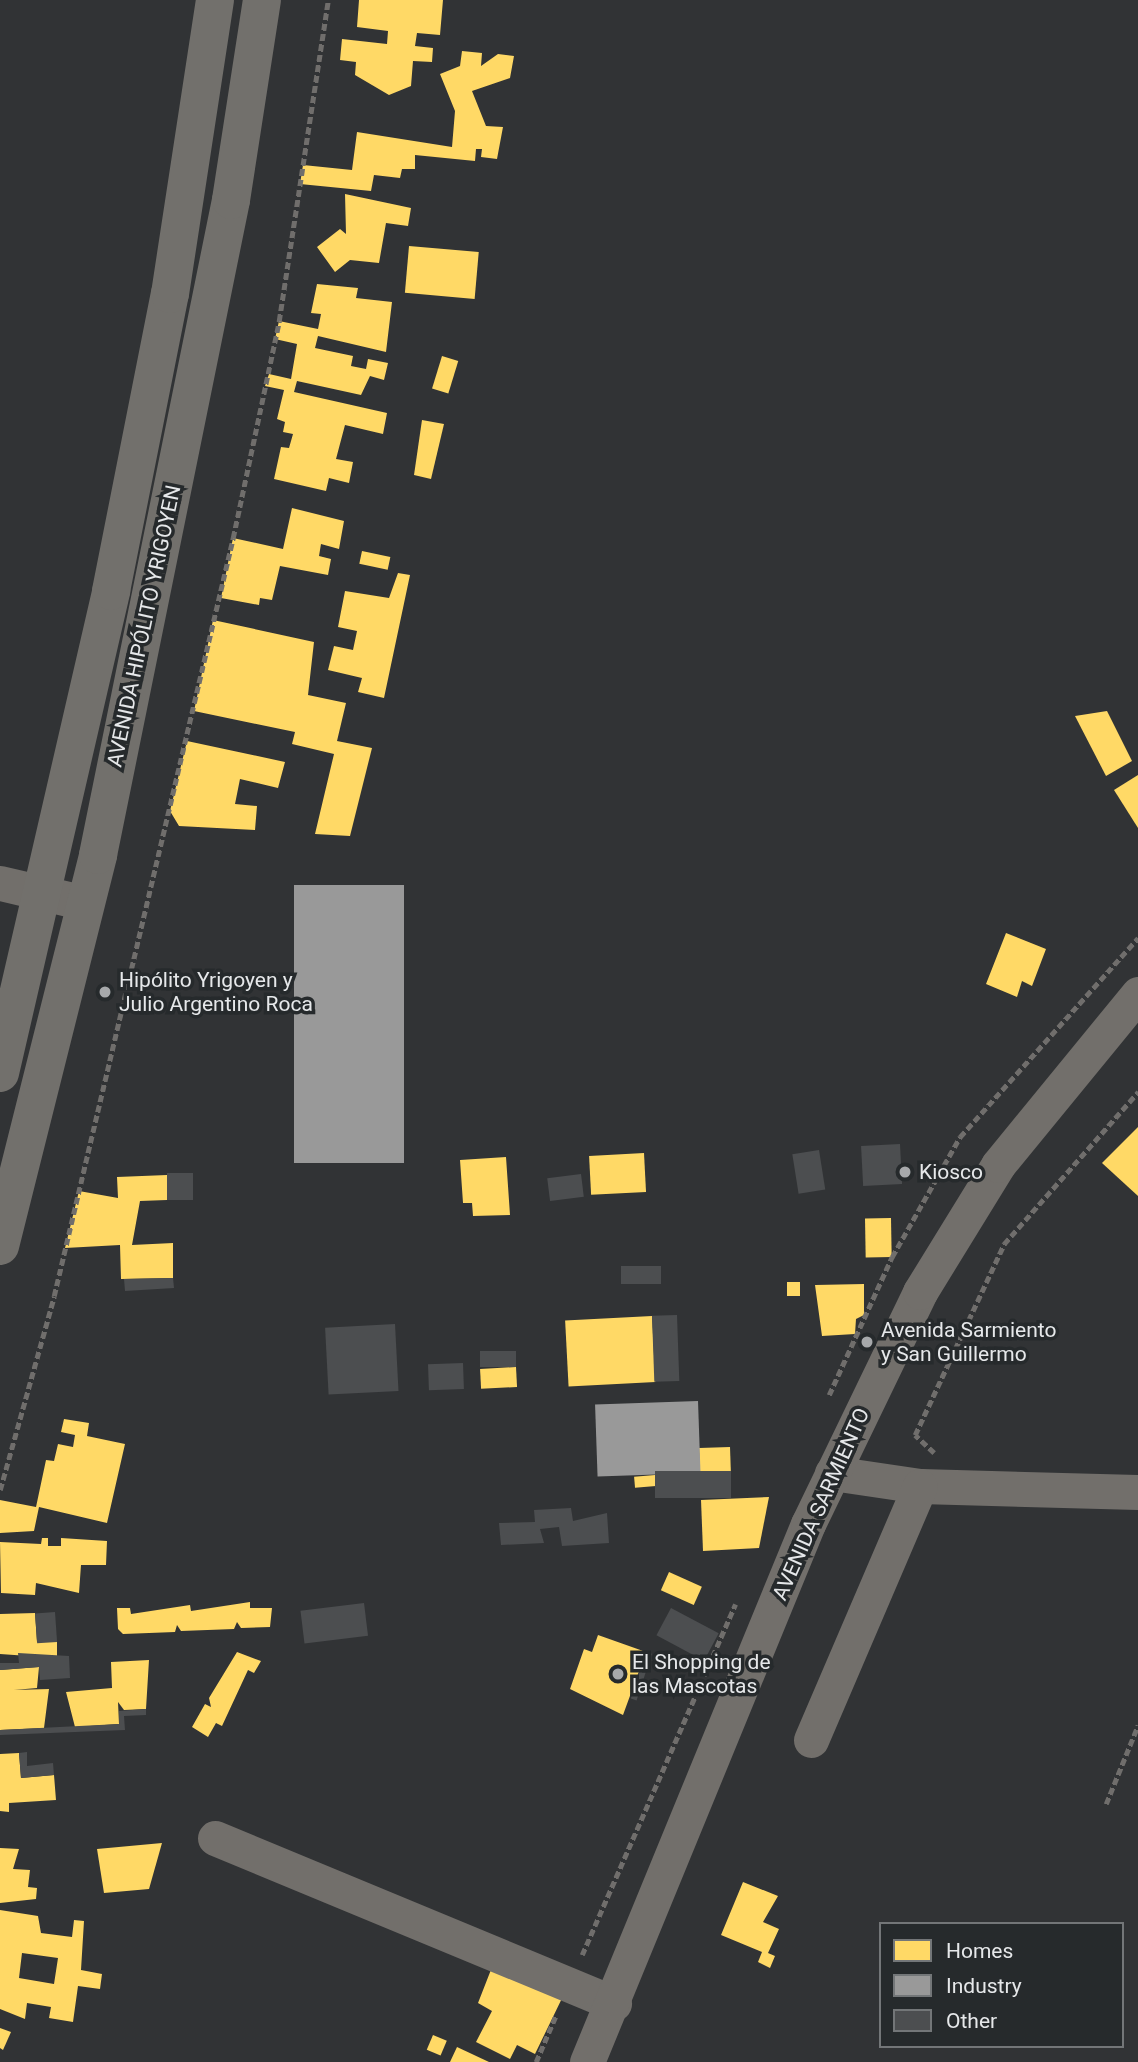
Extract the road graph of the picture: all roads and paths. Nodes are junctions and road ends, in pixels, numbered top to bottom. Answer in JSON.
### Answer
{"nodes":[{"id":1,"x":215,"y":0,"type":"edge"},
{"id":2,"x":262,"y":0,"type":"edge"},
{"id":3,"x":328,"y":0,"type":"edge"},
{"id":4,"x":0,"y":883,"type":"edge"},
{"id":5,"x":44,"y":889,"type":"junction"},
{"id":6,"x":85,"y":903,"type":"junction"},
{"id":7,"x":1138,"y":994,"type":"edge"},
{"id":8,"x":0,"y":1073,"type":"edge"},
{"id":9,"x":1138,"y":1092,"type":"edge"},
{"id":10,"x":0,"y":1246,"type":"edge"},
{"id":11,"x":832,"y":1474,"type":"junction"},
{"id":12,"x":930,"y":1476,"type":"junction"},
{"id":13,"x":0,"y":1490,"type":"edge"},
{"id":14,"x":1138,"y":1492,"type":"edge"},
{"id":15,"x":1138,"y":1725,"type":"edge"},
{"id":16,"x":811,"y":1740,"type":"dead end"},
{"id":17,"x":1106,"y":1804,"type":"dead end"},
{"id":18,"x":215,"y":1838,"type":"dead end"},
{"id":19,"x":614,"y":2003,"type":"junction"},
{"id":20,"x":587,"y":2062,"type":"edge"}],
"edges":[{"from":1,"to":5,"type":"main road","name":"AVENIDA HIPÓLITO YRIGOYEN"},
{"from":2,"to":6,"type":"main road","name":"AVENIDA HIPÓLITO YRIGOYEN"},
{"from":3,"to":13,"type":"path"},
{"from":4,"to":5,"type":"street"},
{"from":5,"to":6,"type":"street"},
{"from":5,"to":8,"type":"main road","name":"AVENIDA HIPÓLITO YRIGOYEN"},
{"from":6,"to":10,"type":"main road","name":"AVENIDA HIPÓLITO YRIGOYEN"},
{"from":7,"to":11,"type":"street","name":"AVENIDA SARMIENTO"},
{"from":9,"to":12,"type":"path"},
{"from":11,"to":12,"type":"street"},
{"from":11,"to":19,"type":"street","name":"AVENIDA SARMIENTO"},
{"from":12,"to":14,"type":"street"},
{"from":12,"to":16,"type":"street"},
{"from":15,"to":17,"type":"path"},
{"from":18,"to":19,"type":"street"},
{"from":19,"to":20,"type":"street","name":"AVENIDA SARMIENTO"}]}
